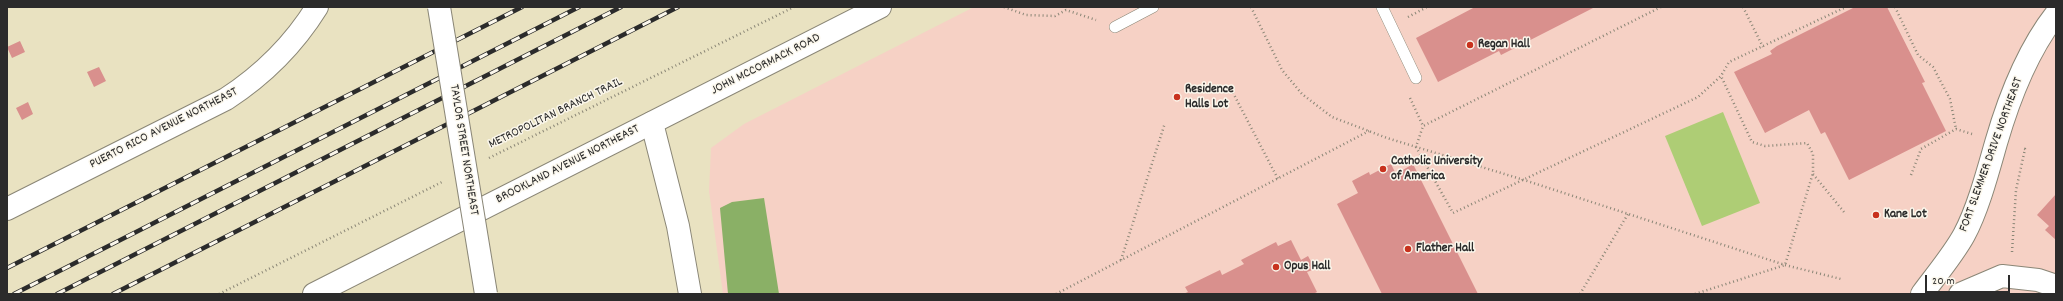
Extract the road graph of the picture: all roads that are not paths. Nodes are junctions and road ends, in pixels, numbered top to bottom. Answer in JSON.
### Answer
{"nodes":[{"id":1,"x":317,"y":7,"type":"edge"},
{"id":2,"x":439,"y":7,"type":"edge"},
{"id":3,"x":880,"y":7,"type":"edge"},
{"id":4,"x":1153,"y":7,"type":"edge"},
{"id":5,"x":1382,"y":7,"type":"edge"},
{"id":6,"x":2056,"y":14,"type":"edge"},
{"id":7,"x":1115,"y":27,"type":"road end"},
{"id":8,"x":1416,"y":78,"type":"road end"},
{"id":9,"x":652,"y":123,"type":"junction"},
{"id":10,"x":7,"y":209,"type":"edge"},
{"id":11,"x":2056,"y":286,"type":"edge"},
{"id":12,"x":314,"y":294,"type":"edge"},
{"id":13,"x":486,"y":294,"type":"edge"},
{"id":14,"x":690,"y":294,"type":"edge"},
{"id":15,"x":1922,"y":294,"type":"edge"},
{"id":16,"x":1960,"y":294,"type":"edge"}],
"edges":[{"from":1,"to":10,"type":"street","name":"PUERTO RICO AVENUE NORTHEAST"},
{"from":2,"to":13,"type":"street","name":"TAYLOR STREET NORTHEAST","bridge":true},
{"from":3,"to":9,"type":"street","name":"JOHN MCCORMACK ROAD"},
{"from":4,"to":7,"type":"lane"},
{"from":5,"to":8,"type":"lane"},
{"from":6,"to":15,"type":"street","name":"FORT SLEMMER DRIVE NORTHEAST"},
{"from":9,"to":12,"type":"street","name":"BROOKLAND AVENUE NORTHEAST"},
{"from":9,"to":14,"type":"street"},
{"from":11,"to":16,"type":"street"}]}
